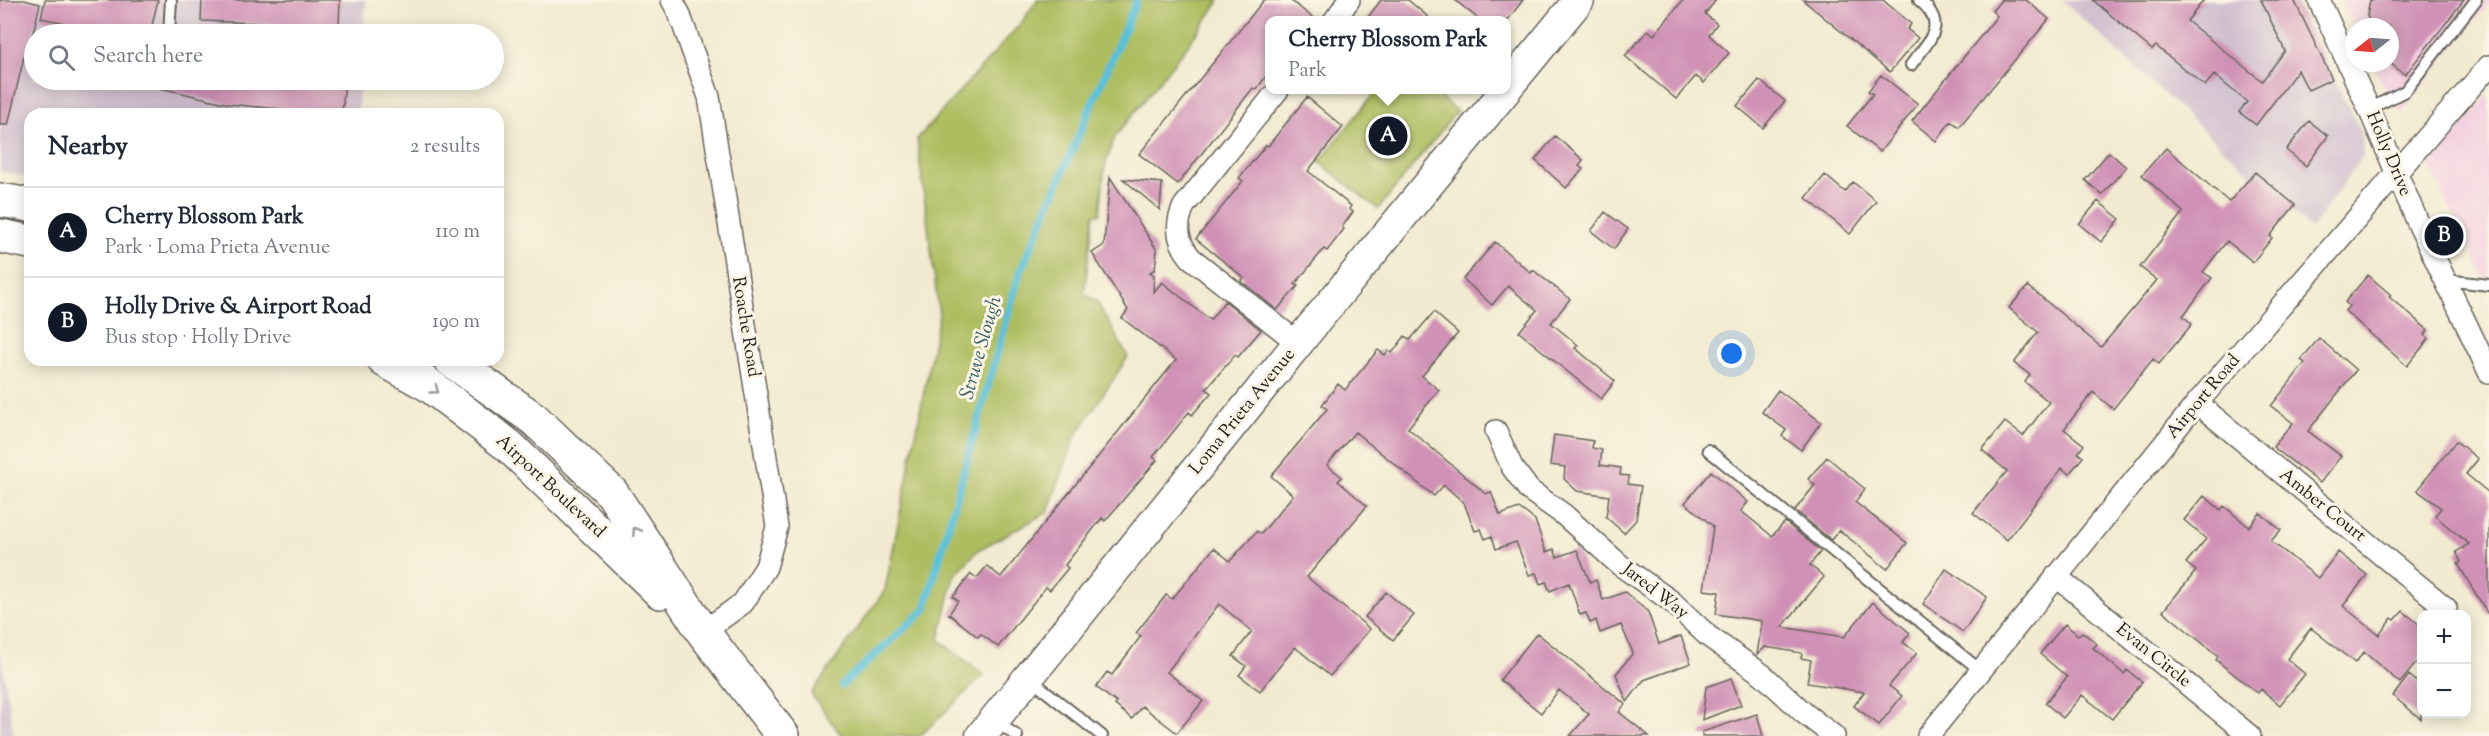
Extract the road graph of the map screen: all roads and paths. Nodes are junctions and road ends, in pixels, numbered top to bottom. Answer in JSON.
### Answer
{"nodes":[{"id":1,"x":171,"y":0,"type":"edge"},
{"id":2,"x":672,"y":0,"type":"edge"},
{"id":3,"x":1349,"y":0,"type":"edge"},
{"id":4,"x":1919,"y":0,"type":"edge"},
{"id":5,"x":2319,"y":0,"type":"edge"},
{"id":6,"x":2476,"y":0,"type":"edge"},
{"id":7,"x":1575,"y":2,"type":"edge"},
{"id":8,"x":1338,"y":16,"type":"edge"},
{"id":9,"x":170,"y":24,"type":"edge"},
{"id":10,"x":1911,"y":65,"type":"dead end"},
{"id":11,"x":2489,"y":66,"type":"edge"},
{"id":12,"x":1511,"y":83,"type":"edge"},
{"id":13,"x":1275,"y":94,"type":"edge"},
{"id":14,"x":1502,"y":94,"type":"edge"},
{"id":15,"x":2369,"y":109,"type":"junction"},
{"id":16,"x":2395,"y":172,"type":"junction"},
{"id":17,"x":0,"y":200,"type":"edge"},
{"id":18,"x":24,"y":204,"type":"edge"},
{"id":19,"x":0,"y":236,"type":"edge"},
{"id":20,"x":24,"y":241,"type":"edge"},
{"id":21,"x":2446,"y":280,"type":"junction"},
{"id":22,"x":2489,"y":285,"type":"edge"},
{"id":23,"x":1298,"y":343,"type":"junction"},
{"id":24,"x":395,"y":366,"type":"edge"},
{"id":25,"x":459,"y":366,"type":"edge"},
{"id":26,"x":2489,"y":372,"type":"edge"},
{"id":27,"x":2197,"y":403,"type":"junction"},
{"id":28,"x":1496,"y":431,"type":"dead end"},
{"id":29,"x":1708,"y":450,"type":"dead end"},
{"id":30,"x":2056,"y":576,"type":"junction"},
{"id":31,"x":2446,"y":608,"type":"dead end"},
{"id":32,"x":703,"y":632,"type":"junction"},
{"id":33,"x":1980,"y":669,"type":"junction"},
{"id":34,"x":1029,"y":678,"type":"junction"},
{"id":35,"x":998,"y":731,"type":"edge"},
{"id":36,"x":783,"y":736,"type":"edge"},
{"id":37,"x":1102,"y":736,"type":"edge"},
{"id":38,"x":1834,"y":736,"type":"edge"},
{"id":39,"x":1928,"y":736,"type":"edge"},
{"id":40,"x":2250,"y":736,"type":"edge"}],
"edges":[{"from":1,"to":9,"type":"lane"},
{"from":2,"to":32,"type":"street","name":"Roache Road"},
{"from":3,"to":8,"type":"street"},
{"from":4,"to":10,"type":"lane"},
{"from":5,"to":15,"type":"street","name":"Holly Drive"},
{"from":6,"to":15,"type":"lane"},
{"from":7,"to":12,"type":"street","name":"Loma Prieta Avenue"},
{"from":11,"to":16,"type":"street","name":"Airport Road"},
{"from":13,"to":23,"type":"street"},
{"from":14,"to":23,"type":"street","name":"Loma Prieta Avenue"},
{"from":15,"to":16,"type":"street","name":"Holly Drive"},
{"from":16,"to":21,"type":"street","name":"Holly Drive"},
{"from":16,"to":27,"type":"street","name":"Airport Road"},
{"from":17,"to":18,"type":"main road"},
{"from":19,"to":20,"type":"main road"},
{"from":21,"to":22,"type":"lane"},
{"from":21,"to":26,"type":"street","name":"Holly Drive"},
{"from":23,"to":34,"type":"street","name":"Loma Prieta Avenue"},
{"from":24,"to":32,"type":"main road","name":"Airport Boulevard","one_way":true},
{"from":32,"to":25,"type":"main road","name":"Airport Boulevard","one_way":true},
{"from":27,"to":30,"type":"street","name":"Airport Road"},
{"from":27,"to":31,"type":"street","name":"Amber Court"},
{"from":28,"to":38,"type":"street","name":"Jared Way"},
{"from":29,"to":33,"type":"lane"},
{"from":30,"to":33,"type":"street","name":"Airport Road"},
{"from":30,"to":40,"type":"street","name":"Evan Circle"},
{"from":32,"to":36,"type":"main road","name":"Airport Boulevard"},
{"from":33,"to":39,"type":"street","name":"Airport Road"},
{"from":34,"to":35,"type":"street","name":"Loma Prieta Avenue"},
{"from":34,"to":37,"type":"lane"}]}
